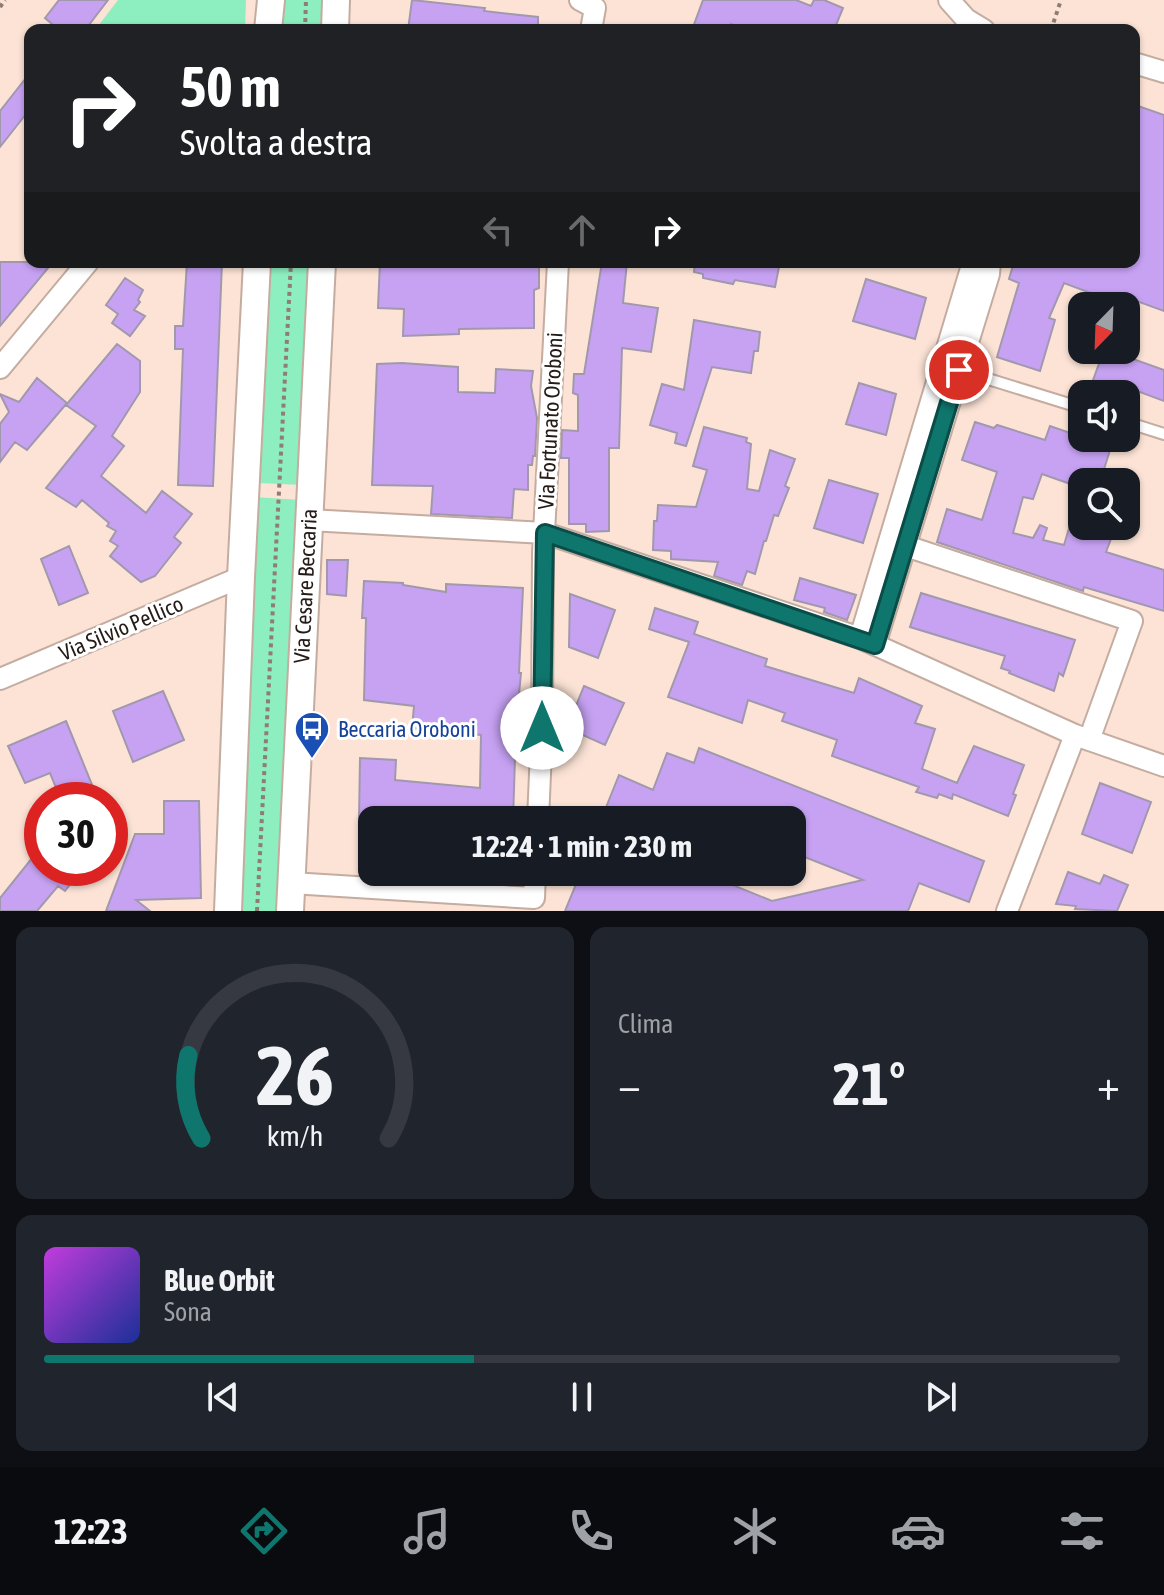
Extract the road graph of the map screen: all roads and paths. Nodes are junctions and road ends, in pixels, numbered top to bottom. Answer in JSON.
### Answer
{"nodes":[{"id":1,"x":5,"y":0,"type":"edge"},
{"id":2,"x":271,"y":0,"type":"edge"},
{"id":3,"x":306,"y":0,"type":"edge"},
{"id":4,"x":336,"y":0,"type":"edge"},
{"id":5,"x":580,"y":0,"type":"edge"},
{"id":6,"x":949,"y":0,"type":"edge"},
{"id":7,"x":1061,"y":0,"type":"edge"},
{"id":8,"x":0,"y":7,"type":"edge"},
{"id":9,"x":269,"y":24,"type":"edge"},
{"id":10,"x":305,"y":24,"type":"edge"},
{"id":11,"x":335,"y":24,"type":"edge"},
{"id":12,"x":592,"y":24,"type":"edge"},
{"id":13,"x":974,"y":24,"type":"edge"},
{"id":14,"x":1053,"y":24,"type":"edge"},
{"id":15,"x":1140,"y":65,"type":"edge"},
{"id":16,"x":1164,"y":72,"type":"edge"},
{"id":17,"x":83,"y":268,"type":"edge"},
{"id":18,"x":257,"y":268,"type":"edge"},
{"id":19,"x":291,"y":268,"type":"edge"},
{"id":20,"x":322,"y":268,"type":"edge"},
{"id":21,"x":558,"y":268,"type":"edge"},
{"id":22,"x":971,"y":268,"type":"edge"},
{"id":23,"x":990,"y":268,"type":"edge"},
{"id":24,"x":0,"y":368,"type":"edge"},
{"id":25,"x":959,"y":370,"type":"junction"},
{"id":26,"x":1068,"y":404,"type":"edge"},
{"id":27,"x":1140,"y":426,"type":"edge"},
{"id":28,"x":1164,"y":434,"type":"edge"},
{"id":29,"x":309,"y":520,"type":"junction"},
{"id":30,"x":545,"y":533,"type":"junction"},
{"id":31,"x":906,"y":546,"type":"junction"},
{"id":32,"x":241,"y":577,"type":"junction"},
{"id":33,"x":868,"y":642,"type":"junction"},
{"id":34,"x":0,"y":679,"type":"edge"},
{"id":35,"x":1082,"y":737,"type":"junction"},
{"id":36,"x":1164,"y":766,"type":"edge"},
{"id":37,"x":539,"y":806,"type":"edge"},
{"id":38,"x":291,"y":883,"type":"junction"},
{"id":39,"x":534,"y":886,"type":"edge"},
{"id":40,"x":228,"y":911,"type":"edge"},
{"id":41,"x":257,"y":911,"type":"edge"},
{"id":42,"x":290,"y":911,"type":"edge"},
{"id":43,"x":1007,"y":911,"type":"edge"}],
"edges":[{"from":1,"to":8,"type":"path"},
{"from":2,"to":9,"type":"street"},
{"from":3,"to":10,"type":"path"},
{"from":4,"to":11,"type":"street"},
{"from":5,"to":12,"type":"street"},
{"from":6,"to":13,"type":"street"},
{"from":7,"to":14,"type":"path"},
{"from":15,"to":16,"type":"street"},
{"from":17,"to":24,"type":"street"},
{"from":18,"to":32,"type":"street"},
{"from":19,"to":41,"type":"path"},
{"from":20,"to":29,"type":"street","name":"Via Cesare Beccaria"},
{"from":21,"to":30,"type":"street","name":"Via Fortunato Oroboni"},
{"from":22,"to":33,"type":"street"},
{"from":23,"to":25,"type":"street"},
{"from":25,"to":26,"type":"lane"},
{"from":25,"to":31,"type":"street"},
{"from":27,"to":28,"type":"lane"},
{"from":29,"to":30,"type":"street"},
{"from":29,"to":38,"type":"street","name":"Via Cesare Beccaria"},
{"from":30,"to":33,"type":"street"},
{"from":30,"to":37,"type":"street","name":"Via Fortunato Oroboni"},
{"from":31,"to":33,"type":"street"},
{"from":31,"to":35,"type":"street"},
{"from":32,"to":34,"type":"street","name":"Via Silvio Pellico"},
{"from":32,"to":40,"type":"street"},
{"from":33,"to":35,"type":"street"},
{"from":35,"to":36,"type":"street"},
{"from":35,"to":43,"type":"street"},
{"from":38,"to":39,"type":"street"},
{"from":38,"to":42,"type":"street","name":"Via Cesare Beccaria"}]}
